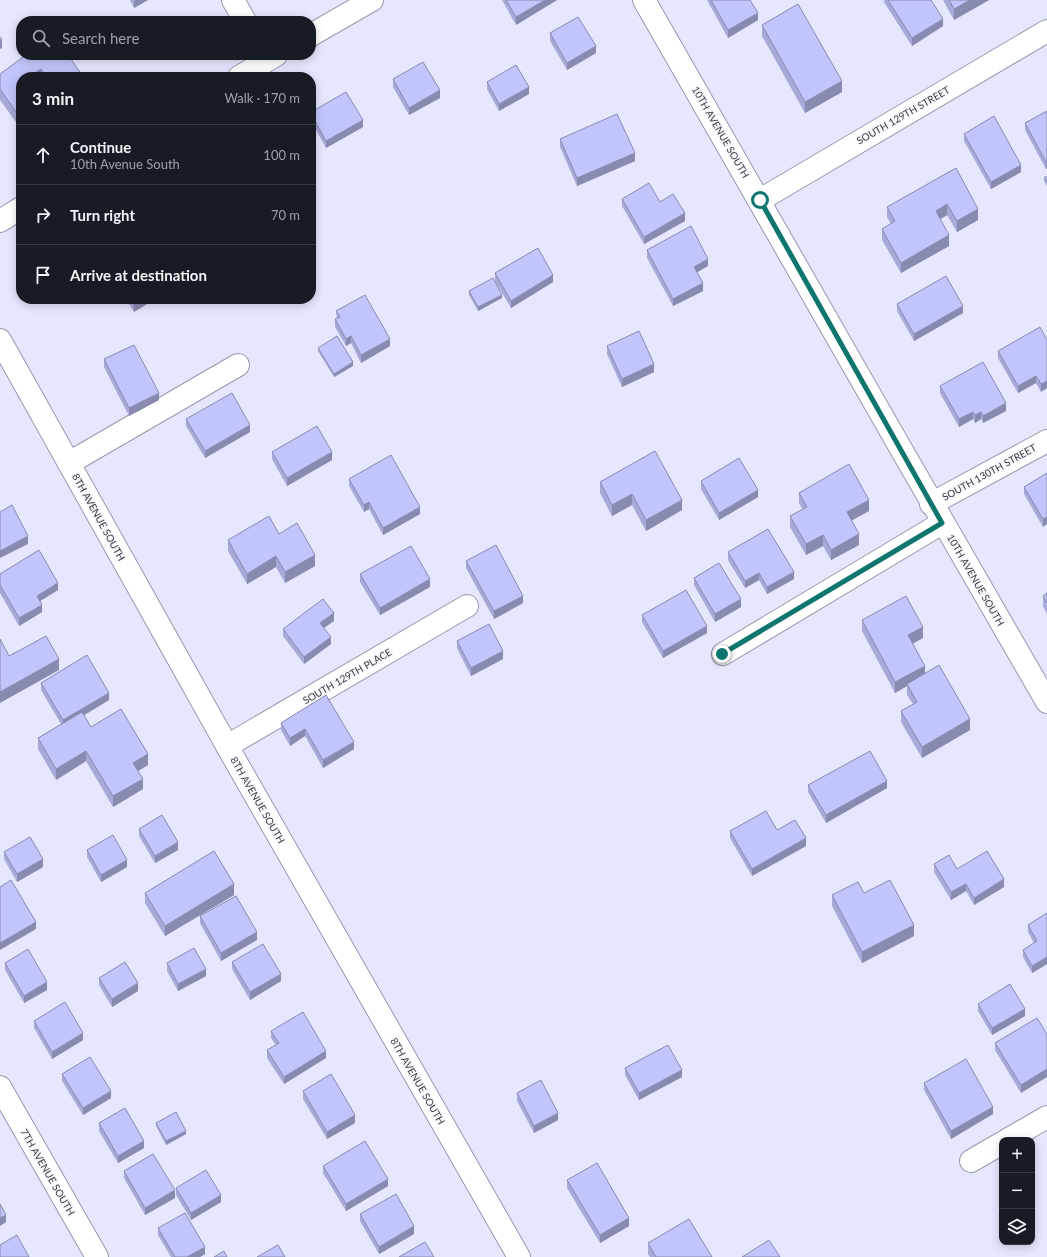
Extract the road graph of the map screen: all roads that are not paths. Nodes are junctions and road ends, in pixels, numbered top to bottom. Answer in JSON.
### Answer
{"nodes":[{"id":1,"x":233,"y":0,"type":"edge"},
{"id":2,"x":372,"y":0,"type":"edge"},
{"id":3,"x":644,"y":0,"type":"edge"},
{"id":4,"x":242,"y":16,"type":"edge"},
{"id":5,"x":1047,"y":31,"type":"edge"},
{"id":6,"x":316,"y":32,"type":"edge"},
{"id":7,"x":265,"y":60,"type":"edge"},
{"id":8,"x":247,"y":72,"type":"edge"},
{"id":9,"x":760,"y":200,"type":"junction"},
{"id":10,"x":16,"y":211,"type":"edge"},
{"id":11,"x":0,"y":221,"type":"edge"},
{"id":12,"x":0,"y":340,"type":"edge"},
{"id":13,"x":238,"y":365,"type":"dead end"},
{"id":14,"x":1047,"y":441,"type":"edge"},
{"id":15,"x":69,"y":463,"type":"junction"},
{"id":16,"x":931,"y":504,"type":"junction"},
{"id":17,"x":942,"y":523,"type":"junction"},
{"id":18,"x":467,"y":606,"type":"dead end"},
{"id":19,"x":722,"y":654,"type":"dead end"},
{"id":20,"x":1047,"y":702,"type":"edge"},
{"id":21,"x":227,"y":746,"type":"junction"},
{"id":22,"x":0,"y":1087,"type":"edge"},
{"id":23,"x":1047,"y":1117,"type":"edge"},
{"id":24,"x":1012,"y":1137,"type":"edge"},
{"id":25,"x":999,"y":1145,"type":"edge"},
{"id":26,"x":971,"y":1161,"type":"dead end"},
{"id":27,"x":97,"y":1257,"type":"edge"},
{"id":28,"x":519,"y":1257,"type":"edge"}],
"edges":[{"from":1,"to":4,"type":"street"},
{"from":2,"to":6,"type":"street"},
{"from":3,"to":9,"type":"street","name":"10TH AVENUE SOUTH"},
{"from":5,"to":9,"type":"street","name":"SOUTH 129TH STREET"},
{"from":7,"to":8,"type":"street"},
{"from":9,"to":16,"type":"street","name":"10TH AVENUE SOUTH"},
{"from":10,"to":11,"type":"street"},
{"from":12,"to":15,"type":"street","name":"8TH AVENUE SOUTH"},
{"from":13,"to":15,"type":"street"},
{"from":14,"to":16,"type":"street","name":"SOUTH 130TH STREET"},
{"from":15,"to":21,"type":"street","name":"8TH AVENUE SOUTH"},
{"from":16,"to":17,"type":"street","name":"10TH AVENUE SOUTH"},
{"from":17,"to":19,"type":"street"},
{"from":17,"to":20,"type":"street","name":"10TH AVENUE SOUTH"},
{"from":18,"to":21,"type":"street","name":"SOUTH 129TH PLACE"},
{"from":21,"to":28,"type":"street","name":"8TH AVENUE SOUTH"},
{"from":22,"to":27,"type":"street","name":"7TH AVENUE SOUTH"},
{"from":23,"to":24,"type":"street"},
{"from":25,"to":26,"type":"street"}]}
